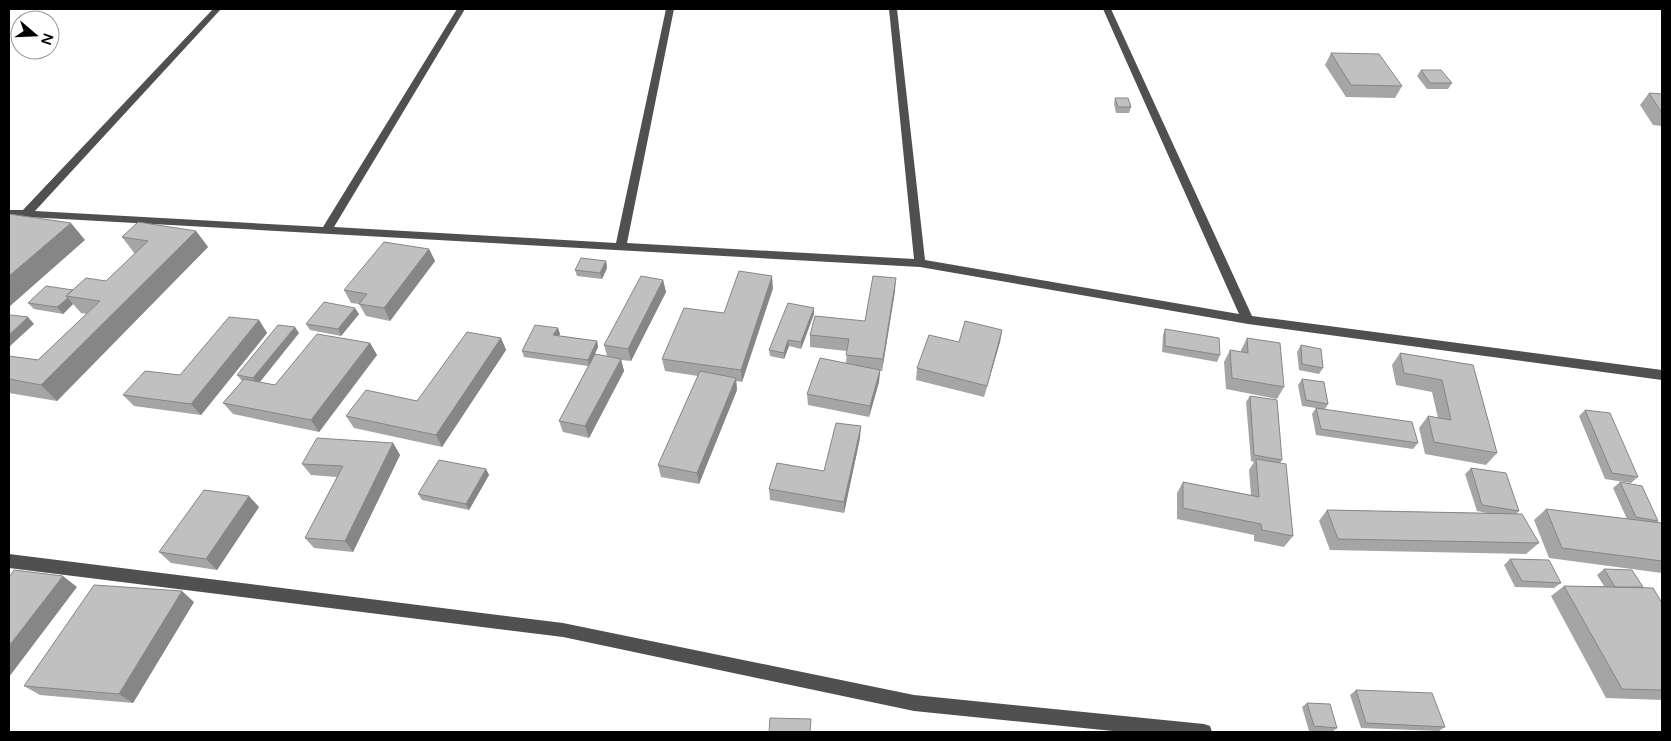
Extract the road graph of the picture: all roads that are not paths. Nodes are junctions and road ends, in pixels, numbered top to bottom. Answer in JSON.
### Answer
{"nodes":[{"id":1,"x":217,"y":9,"type":"edge"},
{"id":2,"x":461,"y":9,"type":"edge"},
{"id":3,"x":670,"y":9,"type":"edge"},
{"id":4,"x":893,"y":9,"type":"edge"},
{"id":5,"x":1107,"y":9,"type":"edge"},
{"id":6,"x":9,"y":214,"type":"edge"},
{"id":7,"x":25,"y":215,"type":"junction"},
{"id":8,"x":326,"y":231,"type":"junction"},
{"id":9,"x":621,"y":246,"type":"junction"},
{"id":10,"x":920,"y":263,"type":"junction"},
{"id":11,"x":1248,"y":320,"type":"junction"},
{"id":12,"x":1662,"y":375,"type":"edge"},
{"id":13,"x":9,"y":561,"type":"edge"},
{"id":14,"x":1204,"y":732,"type":"edge"}],
"edges":[{"from":1,"to":7,"type":"street"},
{"from":2,"to":8,"type":"street"},
{"from":3,"to":9,"type":"street"},
{"from":4,"to":10,"type":"street"},
{"from":5,"to":11,"type":"street"},
{"from":6,"to":7,"type":"street"},
{"from":7,"to":8,"type":"street"},
{"from":8,"to":9,"type":"street"},
{"from":9,"to":10,"type":"street"},
{"from":10,"to":11,"type":"street"},
{"from":11,"to":12,"type":"street"},
{"from":13,"to":14,"type":"street"}]}
